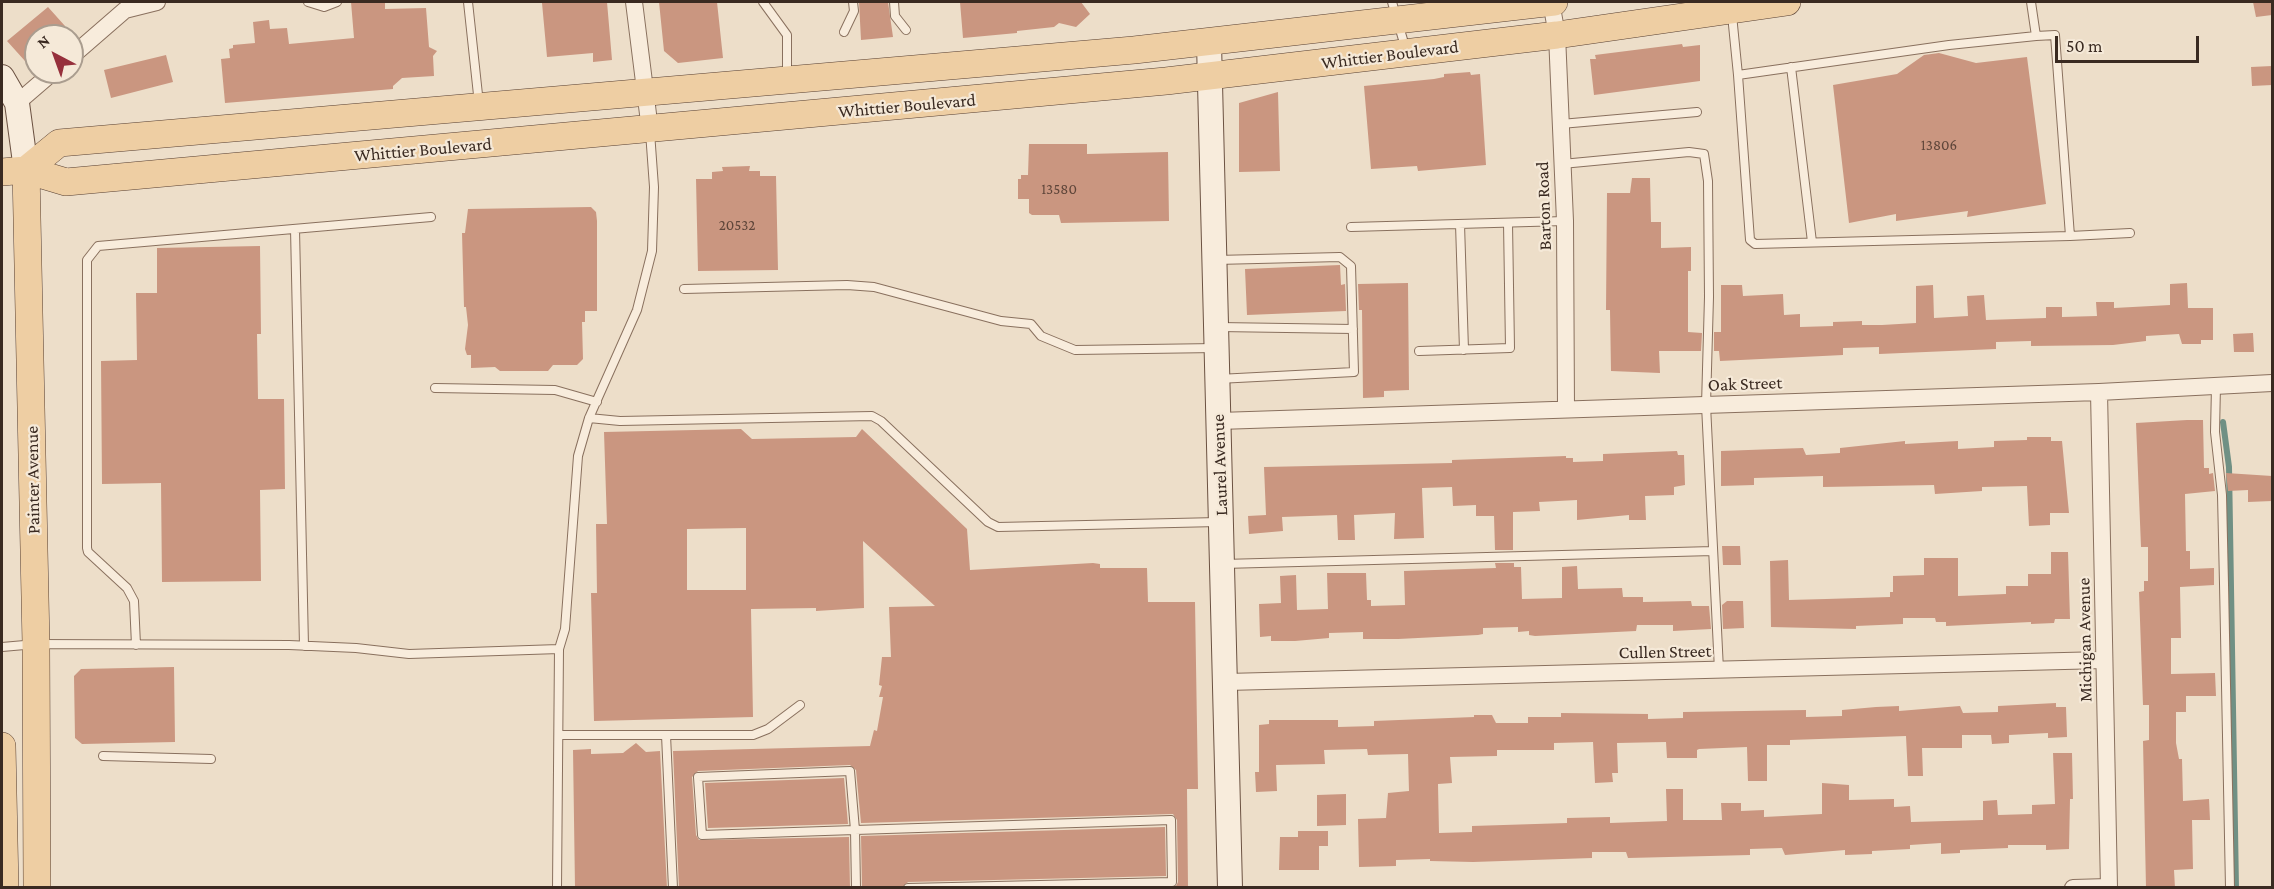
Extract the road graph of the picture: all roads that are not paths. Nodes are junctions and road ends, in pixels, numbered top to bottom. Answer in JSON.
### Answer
{"nodes":[{"id":1,"x":157,"y":2,"type":"edge"},
{"id":2,"x":308,"y":2,"type":"edge"},
{"id":3,"x":337,"y":2,"type":"edge"},
{"id":4,"x":468,"y":2,"type":"edge"},
{"id":5,"x":634,"y":2,"type":"edge"},
{"id":6,"x":763,"y":2,"type":"edge"},
{"id":7,"x":853,"y":2,"type":"edge"},
{"id":8,"x":894,"y":2,"type":"edge"},
{"id":9,"x":1542,"y":2,"type":"edge"},
{"id":10,"x":1787,"y":2,"type":"edge"},
{"id":11,"x":2031,"y":2,"type":"edge"},
{"id":12,"x":1493,"y":5,"type":"edge"},
{"id":13,"x":1741,"y":7,"type":"edge"},
{"id":14,"x":1396,"y":11,"type":"edge"},
{"id":15,"x":906,"y":30,"type":"dead end"},
{"id":16,"x":844,"y":32,"type":"dead end"},
{"id":17,"x":1557,"y":34,"type":"junction"},
{"id":18,"x":2036,"y":36,"type":"junction"},
{"id":19,"x":1209,"y":43,"type":"junction"},
{"id":20,"x":84,"y":46,"type":"edge"},
{"id":21,"x":1406,"y":53,"type":"junction"},
{"id":22,"x":1791,"y":67,"type":"junction"},
{"id":23,"x":1738,"y":75,"type":"junction"},
{"id":24,"x":2,"y":77,"type":"edge"},
{"id":25,"x":1209,"y":77,"type":"junction"},
{"id":26,"x":787,"y":81,"type":"junction"},
{"id":27,"x":39,"y":84,"type":"edge"},
{"id":28,"x":645,"y":93,"type":"junction"},
{"id":29,"x":17,"y":103,"type":"junction"},
{"id":30,"x":479,"y":107,"type":"junction"},
{"id":31,"x":1696,"y":112,"type":"dead end"},
{"id":32,"x":1561,"y":124,"type":"junction"},
{"id":33,"x":650,"y":130,"type":"junction"},
{"id":34,"x":1562,"y":164,"type":"junction"},
{"id":35,"x":14,"y":171,"type":"edge"},
{"id":36,"x":431,"y":217,"type":"dead end"},
{"id":37,"x":1565,"y":221,"type":"junction"},
{"id":38,"x":1508,"y":223,"type":"junction"},
{"id":39,"x":1460,"y":224,"type":"junction"},
{"id":40,"x":1351,"y":227,"type":"dead end"},
{"id":41,"x":295,"y":229,"type":"junction"},
{"id":42,"x":2130,"y":233,"type":"dead end"},
{"id":43,"x":2070,"y":236,"type":"junction"},
{"id":44,"x":1812,"y":242,"type":"junction"},
{"id":45,"x":1214,"y":260,"type":"junction"},
{"id":46,"x":684,"y":289,"type":"dead end"},
{"id":47,"x":1353,"y":329,"type":"junction"},
{"id":48,"x":1216,"y":338,"type":"junction"},
{"id":49,"x":1464,"y":350,"type":"junction"},
{"id":50,"x":1419,"y":351,"type":"dead end"},
{"id":51,"x":1218,"y":379,"type":"junction"},
{"id":52,"x":2272,"y":383,"type":"edge"},
{"id":53,"x":2216,"y":386,"type":"junction"},
{"id":54,"x":435,"y":388,"type":"dead end"},
{"id":55,"x":2099,"y":392,"type":"junction"},
{"id":56,"x":597,"y":402,"type":"junction"},
{"id":57,"x":1706,"y":405,"type":"junction"},
{"id":58,"x":1566,"y":409,"type":"junction"},
{"id":59,"x":589,"y":418,"type":"junction"},
{"id":60,"x":1219,"y":421,"type":"junction"},
{"id":61,"x":1222,"y":522,"type":"junction"},
{"id":62,"x":1713,"y":551,"type":"junction"},
{"id":63,"x":1223,"y":564,"type":"junction"},
{"id":64,"x":36,"y":644,"type":"junction"},
{"id":65,"x":136,"y":645,"type":"junction"},
{"id":66,"x":304,"y":646,"type":"junction"},
{"id":67,"x":2,"y":647,"type":"edge"},
{"id":68,"x":559,"y":649,"type":"junction"},
{"id":69,"x":2104,"y":660,"type":"junction"},
{"id":70,"x":1719,"y":670,"type":"junction"},
{"id":71,"x":1226,"y":682,"type":"junction"},
{"id":72,"x":800,"y":705,"type":"dead end"},
{"id":73,"x":559,"y":735,"type":"junction"},
{"id":74,"x":666,"y":735,"type":"junction"},
{"id":75,"x":2,"y":746,"type":"edge"},
{"id":76,"x":103,"y":756,"type":"dead end"},
{"id":77,"x":211,"y":759,"type":"dead end"},
{"id":78,"x":3,"y":821,"type":"junction"},
{"id":79,"x":855,"y":830,"type":"junction"},
{"id":80,"x":2109,"y":887,"type":"edge"},
{"id":81,"x":5,"y":888,"type":"edge"},
{"id":82,"x":21,"y":888,"type":"edge"},
{"id":83,"x":37,"y":888,"type":"edge"},
{"id":84,"x":557,"y":888,"type":"edge"},
{"id":85,"x":673,"y":888,"type":"edge"},
{"id":86,"x":856,"y":888,"type":"edge"},
{"id":87,"x":908,"y":888,"type":"edge"},
{"id":88,"x":1230,"y":888,"type":"edge"},
{"id":89,"x":2073,"y":888,"type":"edge"},
{"id":90,"x":2230,"y":888,"type":"edge"}],
"edges":[{"from":1,"to":20,"type":"street"},
{"from":2,"to":3,"type":"lane"},
{"from":4,"to":30,"type":"lane"},
{"from":5,"to":28,"type":"street"},
{"from":6,"to":26,"type":"lane"},
{"from":7,"to":16,"type":"lane"},
{"from":8,"to":15,"type":"lane"},
{"from":9,"to":12,"type":"main road","name":"Whittier Boulevard"},
{"from":9,"to":17,"type":"street","name":"Barton Road"},
{"from":10,"to":13,"type":"main road","name":"Whittier Boulevard"},
{"from":11,"to":18,"type":"lane"},
{"from":12,"to":14,"type":"main road","name":"Whittier Boulevard"},
{"from":13,"to":17,"type":"main road","name":"Whittier Boulevard"},
{"from":13,"to":23,"type":"lane"},
{"from":14,"to":19,"type":"main road","name":"Whittier Boulevard"},
{"from":14,"to":21,"type":"lane"},
{"from":17,"to":21,"type":"main road","name":"Whittier Boulevard"},
{"from":17,"to":32,"type":"street","name":"Barton Road"},
{"from":18,"to":22,"type":"lane"},
{"from":18,"to":43,"type":"lane"},
{"from":19,"to":25,"type":"street","name":"Laurel Avenue"},
{"from":19,"to":26,"type":"main road","name":"Whittier Boulevard"},
{"from":21,"to":25,"type":"main road","name":"Whittier Boulevard"},
{"from":22,"to":23,"type":"lane"},
{"from":22,"to":44,"type":"lane"},
{"from":23,"to":44,"type":"lane"},
{"from":24,"to":29,"type":"street","name":"Painter Avenue"},
{"from":25,"to":33,"type":"main road","name":"Whittier Boulevard"},
{"from":25,"to":45,"type":"street","name":"Laurel Avenue"},
{"from":26,"to":28,"type":"main road","name":"Whittier Boulevard"},
{"from":27,"to":29,"type":"street"},
{"from":28,"to":30,"type":"main road","name":"Whittier Boulevard"},
{"from":28,"to":33,"type":"street"},
{"from":29,"to":35,"type":"street","name":"Painter Avenue"},
{"from":30,"to":35,"type":"main road","name":"Whittier Boulevard"},
{"from":31,"to":32,"type":"lane"},
{"from":32,"to":34,"type":"street","name":"Barton Road"},
{"from":33,"to":35,"type":"main road","name":"Whittier Boulevard"},
{"from":33,"to":56,"type":"lane"},
{"from":34,"to":37,"type":"street","name":"Barton Road"},
{"from":34,"to":57,"type":"lane"},
{"from":35,"to":64,"type":"main road","name":"Painter Avenue"},
{"from":36,"to":41,"type":"lane"},
{"from":37,"to":38,"type":"lane"},
{"from":37,"to":58,"type":"street","name":"Barton Road"},
{"from":38,"to":39,"type":"lane"},
{"from":38,"to":49,"type":"lane"},
{"from":39,"to":40,"type":"lane"},
{"from":39,"to":49,"type":"lane"},
{"from":41,"to":65,"type":"lane"},
{"from":41,"to":66,"type":"lane"},
{"from":42,"to":43,"type":"lane"},
{"from":43,"to":44,"type":"lane"},
{"from":45,"to":47,"type":"lane"},
{"from":45,"to":48,"type":"street","name":"Laurel Avenue"},
{"from":46,"to":48,"type":"lane"},
{"from":47,"to":48,"type":"lane"},
{"from":47,"to":51,"type":"lane"},
{"from":48,"to":51,"type":"street","name":"Laurel Avenue"},
{"from":49,"to":50,"type":"lane"},
{"from":51,"to":60,"type":"street","name":"Laurel Avenue"},
{"from":52,"to":53,"type":"street","name":"Oak Street"},
{"from":53,"to":55,"type":"street","name":"Oak Street"},
{"from":53,"to":90,"type":"lane"},
{"from":54,"to":56,"type":"lane"},
{"from":55,"to":57,"type":"street","name":"Oak Street"},
{"from":55,"to":69,"type":"street","name":"Michigan Avenue"},
{"from":56,"to":59,"type":"lane"},
{"from":57,"to":58,"type":"street","name":"Oak Street"},
{"from":57,"to":62,"type":"lane"},
{"from":58,"to":60,"type":"street","name":"Oak Street"},
{"from":59,"to":61,"type":"lane"},
{"from":59,"to":68,"type":"lane"},
{"from":60,"to":61,"type":"street","name":"Laurel Avenue"},
{"from":61,"to":63,"type":"street","name":"Laurel Avenue"},
{"from":62,"to":63,"type":"lane"},
{"from":62,"to":70,"type":"lane"},
{"from":63,"to":71,"type":"street","name":"Laurel Avenue"},
{"from":64,"to":65,"type":"lane"},
{"from":64,"to":67,"type":"lane"},
{"from":64,"to":83,"type":"main road","name":"Painter Avenue"},
{"from":65,"to":66,"type":"lane"},
{"from":66,"to":68,"type":"lane"},
{"from":68,"to":73,"type":"lane"},
{"from":69,"to":70,"type":"street","name":"Cullen Street"},
{"from":69,"to":80,"type":"street","name":"Michigan Avenue"},
{"from":70,"to":71,"type":"street","name":"Cullen Street"},
{"from":71,"to":88,"type":"street","name":"Laurel Avenue"},
{"from":72,"to":74,"type":"lane"},
{"from":73,"to":74,"type":"lane"},
{"from":73,"to":84,"type":"lane"},
{"from":74,"to":85,"type":"lane"},
{"from":75,"to":78,"type":"main road"},
{"from":76,"to":77,"type":"lane"},
{"from":78,"to":81,"type":"main road"},
{"from":78,"to":82,"type":"main road"},
{"from":79,"to":79,"type":"lane"},
{"from":79,"to":86,"type":"lane"},
{"from":79,"to":87,"type":"lane"},
{"from":80,"to":89,"type":"street"}]}
